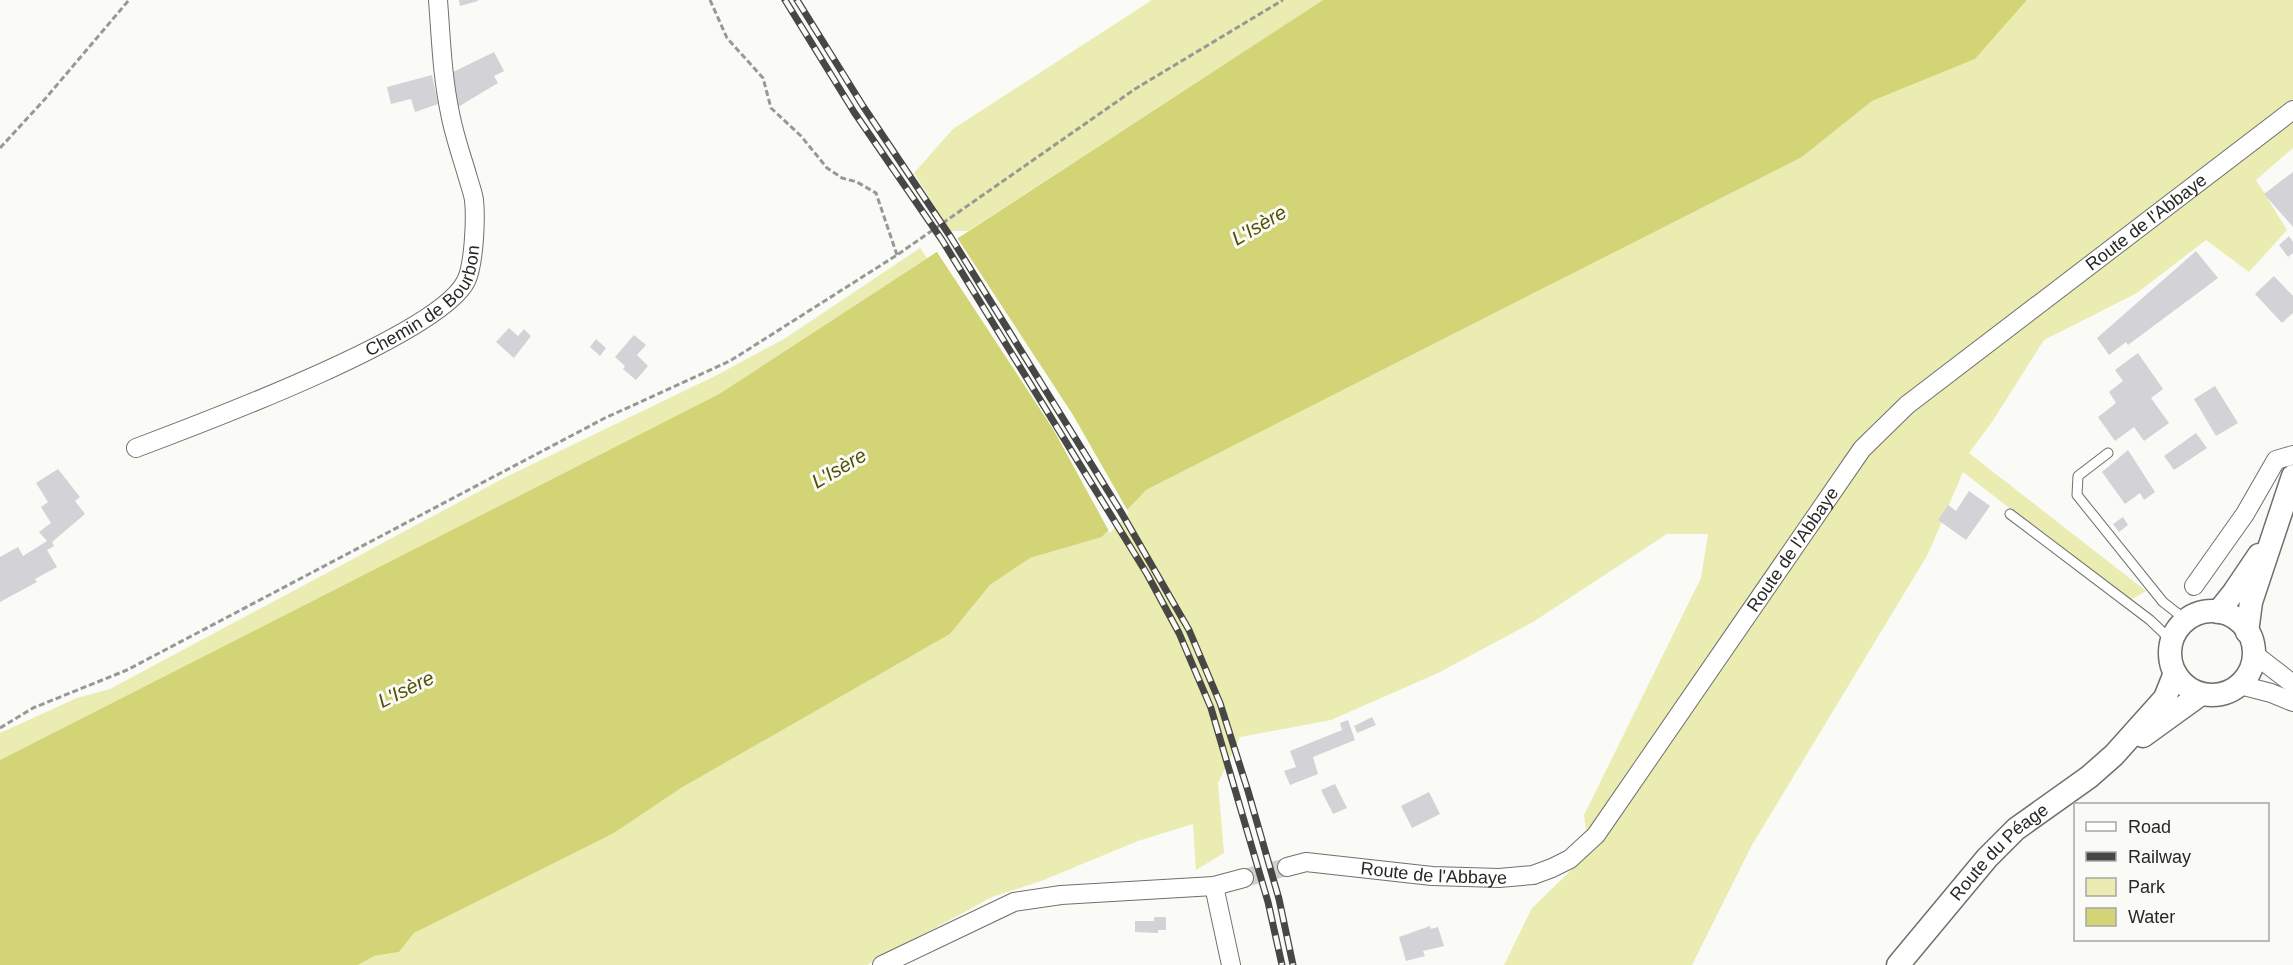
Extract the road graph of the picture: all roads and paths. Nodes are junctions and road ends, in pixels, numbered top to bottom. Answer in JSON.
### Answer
{"nodes":[{"id":1,"x":129,"y":0,"type":"edge"},
{"id":2,"x":438,"y":0,"type":"edge"},
{"id":3,"x":710,"y":0,"type":"edge"},
{"id":4,"x":1283,"y":0,"type":"edge"},
{"id":5,"x":2293,"y":110,"type":"edge"},
{"id":6,"x":0,"y":148,"type":"edge"},
{"id":7,"x":897,"y":255,"type":"junction"},
{"id":8,"x":136,"y":448,"type":"dead end"},
{"id":9,"x":2108,"y":453,"type":"dead end"},
{"id":10,"x":2293,"y":455,"type":"edge"},
{"id":11,"x":2293,"y":476,"type":"edge"},
{"id":12,"x":2010,"y":514,"type":"dead end"},
{"id":13,"x":2274,"y":531,"type":"junction"},
{"id":14,"x":2194,"y":586,"type":"dead end"},
{"id":15,"x":2218,"y":612,"type":"junction"},
{"id":16,"x":2186,"y":621,"type":"junction"},
{"id":17,"x":2247,"y":632,"type":"junction"},
{"id":18,"x":2172,"y":642,"type":"junction"},
{"id":19,"x":2254,"y":654,"type":"junction"},
{"id":20,"x":2175,"y":673,"type":"junction"},
{"id":21,"x":2293,"y":684,"type":"edge"},
{"id":22,"x":2240,"y":685,"type":"junction"},
{"id":23,"x":2201,"y":694,"type":"junction"},
{"id":24,"x":2293,"y":702,"type":"edge"},
{"id":25,"x":0,"y":728,"type":"edge"},
{"id":26,"x":2114,"y":755,"type":"junction"},
{"id":27,"x":1287,"y":867,"type":"tunnel mouth"},
{"id":28,"x":1244,"y":878,"type":"tunnel mouth"},
{"id":29,"x":1214,"y":885,"type":"junction"},
{"id":30,"x":882,"y":965,"type":"edge"},
{"id":31,"x":1231,"y":965,"type":"edge"},
{"id":32,"x":1899,"y":965,"type":"edge"}],
"edges":[{"from":1,"to":6,"type":"path"},
{"from":2,"to":8,"type":"street","name":"Chemin de Bourbon"},
{"from":3,"to":7,"type":"path"},
{"from":4,"to":7,"type":"path"},
{"from":5,"to":27,"type":"street","name":"Route de l'Abbaye"},
{"from":7,"to":25,"type":"path"},
{"from":9,"to":16,"type":"lane"},
{"from":10,"to":14,"type":"street"},
{"from":11,"to":13,"type":"street"},
{"from":12,"to":18,"type":"lane"},
{"from":13,"to":15,"type":"street"},
{"from":13,"to":17,"type":"street"},
{"from":15,"to":16,"type":"street"},
{"from":15,"to":17,"type":"street"},
{"from":16,"to":18,"type":"street"},
{"from":17,"to":19,"type":"street"},
{"from":18,"to":20,"type":"street"},
{"from":19,"to":21,"type":"street"},
{"from":19,"to":22,"type":"street"},
{"from":20,"to":23,"type":"street"},
{"from":20,"to":26,"type":"street","name":"Route du Péage"},
{"from":22,"to":23,"type":"street"},
{"from":22,"to":24,"type":"street"},
{"from":23,"to":26,"type":"street","name":"Route du Péage"},
{"from":26,"to":32,"type":"street","name":"Route du Péage"},
{"from":28,"to":29,"type":"street"},
{"from":29,"to":30,"type":"street"},
{"from":29,"to":31,"type":"street"}]}
